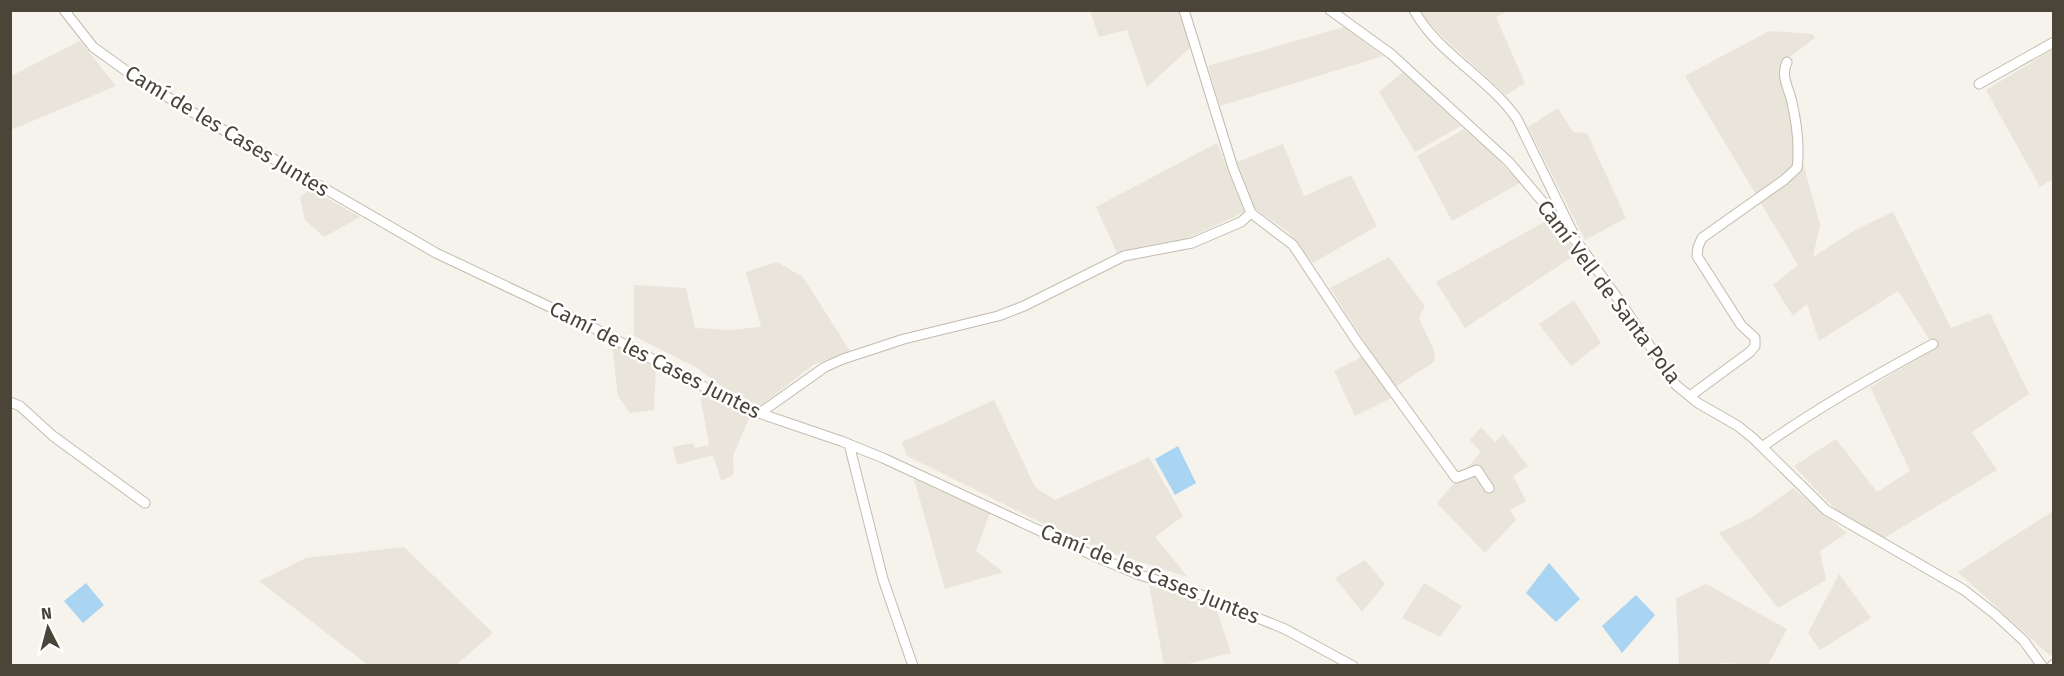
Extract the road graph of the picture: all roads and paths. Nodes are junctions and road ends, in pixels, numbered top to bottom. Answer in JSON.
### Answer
{"nodes":[{"id":1,"x":64,"y":10,"type":"edge"},
{"id":2,"x":1184,"y":10,"type":"edge"},
{"id":3,"x":1330,"y":10,"type":"edge"},
{"id":4,"x":1414,"y":10,"type":"edge"},
{"id":5,"x":2054,"y":42,"type":"edge"},
{"id":6,"x":1787,"y":62,"type":"dead end"},
{"id":7,"x":1979,"y":84,"type":"dead end"},
{"id":8,"x":1251,"y":213,"type":"junction"},
{"id":9,"x":1580,"y":246,"type":"junction"},
{"id":10,"x":1933,"y":344,"type":"dead end"},
{"id":11,"x":1690,"y":396,"type":"junction"},
{"id":12,"x":10,"y":402,"type":"edge"},
{"id":13,"x":760,"y":413,"type":"junction"},
{"id":14,"x":849,"y":444,"type":"junction"},
{"id":15,"x":1762,"y":447,"type":"junction"},
{"id":16,"x":1489,"y":488,"type":"dead end"},
{"id":17,"x":145,"y":503,"type":"dead end"},
{"id":18,"x":912,"y":666,"type":"edge"},
{"id":19,"x":1353,"y":666,"type":"edge"},
{"id":20,"x":2042,"y":666,"type":"edge"}],
"edges":[{"from":1,"to":13,"type":"street","name":"Camí de les Cases Juntes"},
{"from":2,"to":8,"type":"street"},
{"from":3,"to":9,"type":"street","name":"Camí Vell de Santa Pola"},
{"from":4,"to":9,"type":"street"},
{"from":5,"to":7,"type":"street"},
{"from":6,"to":11,"type":"street"},
{"from":8,"to":13,"type":"street"},
{"from":8,"to":16,"type":"street"},
{"from":9,"to":11,"type":"street","name":"Camí Vell de Santa Pola"},
{"from":10,"to":15,"type":"street"},
{"from":11,"to":15,"type":"street","name":"Camí Vell de Santa Pola"},
{"from":12,"to":17,"type":"street"},
{"from":13,"to":14,"type":"street","name":"Camí de les Cases Juntes"},
{"from":14,"to":18,"type":"street"},
{"from":14,"to":19,"type":"street","name":"Camí de les Cases Juntes"},
{"from":15,"to":20,"type":"street","name":"Camí Vell de Santa Pola"}]}
